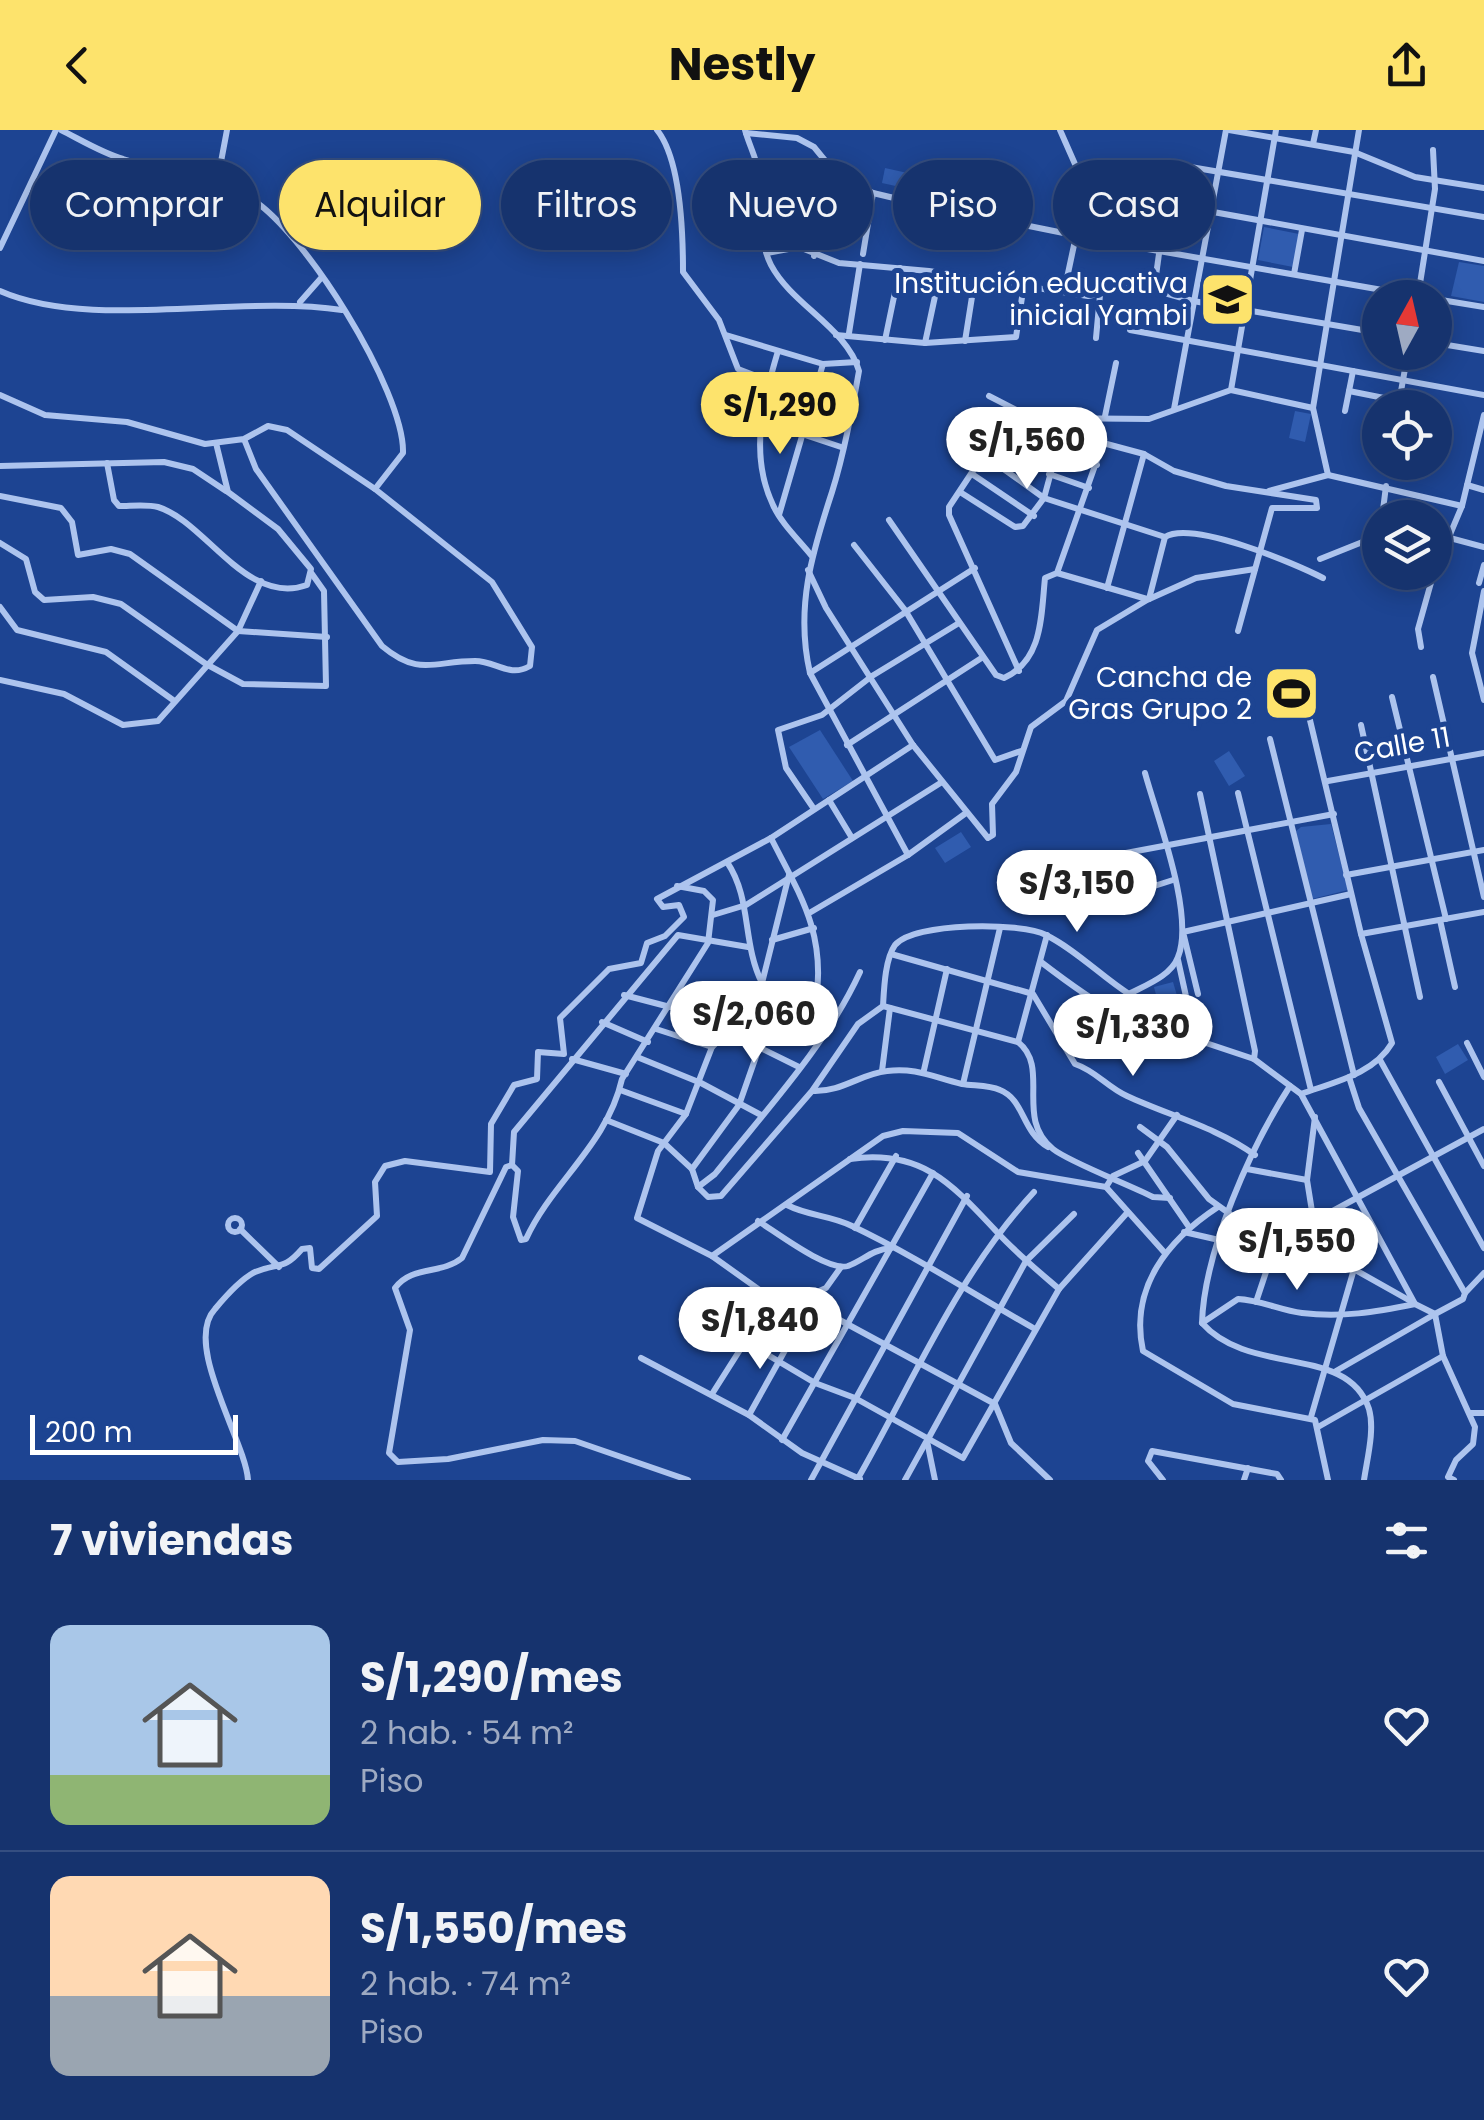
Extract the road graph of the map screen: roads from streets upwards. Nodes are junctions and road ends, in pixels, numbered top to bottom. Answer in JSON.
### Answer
{"nodes":[{"id":1,"x":58,"y":130,"type":"edge"},
{"id":2,"x":227,"y":130,"type":"edge"},
{"id":3,"x":657,"y":130,"type":"edge"},
{"id":4,"x":1060,"y":130,"type":"edge"},
{"id":5,"x":1227,"y":130,"type":"edge"},
{"id":6,"x":1316,"y":130,"type":"edge"},
{"id":7,"x":1358,"y":130,"type":"edge"},
{"id":8,"x":746,"y":131,"type":"edge"},
{"id":9,"x":1275,"y":134,"type":"edge"},
{"id":10,"x":1312,"y":144,"type":"junction"},
{"id":11,"x":1434,"y":150,"type":"dead end"},
{"id":12,"x":1355,"y":152,"type":"junction"},
{"id":13,"x":124,"y":160,"type":"edge"},
{"id":14,"x":221,"y":160,"type":"edge"},
{"id":15,"x":825,"y":160,"type":"edge"},
{"id":16,"x":1073,"y":160,"type":"edge"},
{"id":17,"x":1216,"y":172,"type":"junction"},
{"id":18,"x":1215,"y":177,"type":"edge"},
{"id":19,"x":1267,"y":180,"type":"junction"},
{"id":20,"x":1432,"y":181,"type":"junction"},
{"id":21,"x":1484,"y":188,"type":"edge"},
{"id":22,"x":873,"y":192,"type":"edge"},
{"id":23,"x":1349,"y":193,"type":"junction"},
{"id":24,"x":259,"y":207,"type":"edge"},
{"id":25,"x":1433,"y":207,"type":"junction"},
{"id":26,"x":1215,"y":213,"type":"edge"},
{"id":27,"x":1484,"y":217,"type":"edge"},
{"id":28,"x":1259,"y":222,"type":"junction"},
{"id":29,"x":1302,"y":230,"type":"junction"},
{"id":30,"x":1053,"y":231,"type":"edge"},
{"id":31,"x":1342,"y":237,"type":"junction"},
{"id":32,"x":0,"y":248,"type":"edge"},
{"id":33,"x":816,"y":250,"type":"edge"},
{"id":34,"x":864,"y":250,"type":"edge"},
{"id":35,"x":1071,"y":250,"type":"edge"},
{"id":36,"x":1159,"y":250,"type":"edge"},
{"id":37,"x":1169,"y":250,"type":"edge"},
{"id":38,"x":1201,"y":250,"type":"edge"},
{"id":39,"x":1425,"y":251,"type":"junction"},
{"id":40,"x":767,"y":253,"type":"junction"},
{"id":41,"x":863,"y":254,"type":"dead end"},
{"id":42,"x":814,"y":256,"type":"junction"},
{"id":43,"x":1200,"y":256,"type":"junction"},
{"id":44,"x":1484,"y":261,"type":"edge"},
{"id":45,"x":860,"y":264,"type":"junction"},
{"id":46,"x":1251,"y":266,"type":"junction"},
{"id":47,"x":900,"y":268,"type":"junction"},
{"id":48,"x":940,"y":273,"type":"junction"},
{"id":49,"x":1294,"y":274,"type":"junction"},
{"id":50,"x":322,"y":277,"type":"junction"},
{"id":51,"x":976,"y":278,"type":"junction"},
{"id":52,"x":1421,"y":280,"type":"edge"},
{"id":53,"x":1336,"y":281,"type":"junction"},
{"id":54,"x":1024,"y":284,"type":"junction"},
{"id":55,"x":1362,"y":286,"type":"edge"},
{"id":56,"x":0,"y":290,"type":"edge"},
{"id":57,"x":1154,"y":290,"type":"junction"},
{"id":58,"x":1064,"y":292,"type":"junction"},
{"id":59,"x":1100,"y":295,"type":"junction"},
{"id":60,"x":1192,"y":301,"type":"junction"},
{"id":61,"x":1452,"y":301,"type":"edge"},
{"id":62,"x":300,"y":303,"type":"junction"},
{"id":63,"x":1484,"y":307,"type":"edge"},
{"id":64,"x":343,"y":310,"type":"junction"},
{"id":65,"x":1244,"y":310,"type":"junction"},
{"id":66,"x":1329,"y":324,"type":"junction"},
{"id":67,"x":1130,"y":330,"type":"dead end"},
{"id":68,"x":1362,"y":330,"type":"edge"},
{"id":69,"x":849,"y":333,"type":"junction"},
{"id":70,"x":724,"y":335,"type":"junction"},
{"id":71,"x":835,"y":335,"type":"junction"},
{"id":72,"x":1096,"y":338,"type":"dead end"},
{"id":73,"x":885,"y":340,"type":"junction"},
{"id":74,"x":966,"y":341,"type":"junction"},
{"id":75,"x":1186,"y":341,"type":"junction"},
{"id":76,"x":925,"y":343,"type":"junction"},
{"id":77,"x":1452,"y":346,"type":"edge"},
{"id":78,"x":1237,"y":350,"type":"junction"},
{"id":79,"x":778,"y":351,"type":"junction"},
{"id":80,"x":1484,"y":351,"type":"edge"},
{"id":81,"x":856,"y":362,"type":"junction"},
{"id":82,"x":1116,"y":363,"type":"dead end"},
{"id":83,"x":823,"y":364,"type":"junction"},
{"id":84,"x":1322,"y":365,"type":"junction"},
{"id":85,"x":1404,"y":370,"type":"edge"},
{"id":86,"x":1354,"y":371,"type":"junction"},
{"id":87,"x":1402,"y":380,"type":"junction"},
{"id":88,"x":768,"y":383,"type":"junction"},
{"id":89,"x":1232,"y":390,"type":"junction"},
{"id":90,"x":1400,"y":390,"type":"edge"},
{"id":91,"x":1350,"y":391,"type":"junction"},
{"id":92,"x":1362,"y":394,"type":"edge"},
{"id":93,"x":0,"y":395,"type":"edge"},
{"id":94,"x":1484,"y":395,"type":"edge"},
{"id":95,"x":989,"y":396,"type":"dead end"},
{"id":96,"x":812,"y":398,"type":"junction"},
{"id":97,"x":1313,"y":408,"type":"junction"},
{"id":98,"x":1174,"y":410,"type":"junction"},
{"id":99,"x":1345,"y":411,"type":"dead end"},
{"id":100,"x":850,"y":413,"type":"junction"},
{"id":101,"x":1022,"y":413,"type":"junction"},
{"id":102,"x":1484,"y":414,"type":"edge"},
{"id":103,"x":1104,"y":416,"type":"junction"},
{"id":104,"x":1046,"y":418,"type":"junction"},
{"id":105,"x":760,"y":420,"type":"junction"},
{"id":106,"x":1063,"y":428,"type":"junction"},
{"id":107,"x":802,"y":432,"type":"junction"},
{"id":108,"x":244,"y":440,"type":"junction"},
{"id":109,"x":1103,"y":443,"type":"junction"},
{"id":110,"x":216,"y":444,"type":"junction"},
{"id":111,"x":841,"y":447,"type":"junction"},
{"id":112,"x":1054,"y":451,"type":"junction"},
{"id":113,"x":1144,"y":454,"type":"junction"},
{"id":114,"x":984,"y":455,"type":"junction"},
{"id":115,"x":106,"y":463,"type":"junction"},
{"id":116,"x":1097,"y":465,"type":"junction"},
{"id":117,"x":0,"y":466,"type":"edge"},
{"id":118,"x":972,"y":474,"type":"junction"},
{"id":119,"x":1048,"y":474,"type":"junction"},
{"id":120,"x":1328,"y":475,"type":"junction"},
{"id":121,"x":1467,"y":485,"type":"junction"},
{"id":122,"x":1386,"y":486,"type":"junction"},
{"id":123,"x":1089,"y":488,"type":"junction"},
{"id":124,"x":375,"y":489,"type":"junction"},
{"id":125,"x":1484,"y":490,"type":"edge"},
{"id":126,"x":228,"y":492,"type":"junction"},
{"id":127,"x":960,"y":492,"type":"junction"},
{"id":128,"x":1266,"y":492,"type":"junction"},
{"id":129,"x":0,"y":496,"type":"edge"},
{"id":130,"x":1044,"y":498,"type":"junction"},
{"id":131,"x":1384,"y":500,"type":"edge"},
{"id":132,"x":1462,"y":506,"type":"junction"},
{"id":133,"x":1081,"y":510,"type":"junction"},
{"id":134,"x":779,"y":516,"type":"junction"},
{"id":135,"x":1034,"y":516,"type":"junction"},
{"id":136,"x":890,"y":520,"type":"dead end"},
{"id":137,"x":1126,"y":524,"type":"junction"},
{"id":138,"x":1452,"y":537,"type":"joint"},
{"id":139,"x":1165,"y":538,"type":"junction"},
{"id":140,"x":1362,"y":542,"type":"edge"},
{"id":141,"x":0,"y":543,"type":"edge"},
{"id":142,"x":854,"y":545,"type":"dead end"},
{"id":143,"x":1484,"y":547,"type":"edge"},
{"id":144,"x":1260,"y":552,"type":"junction"},
{"id":145,"x":811,"y":556,"type":"junction"},
{"id":146,"x":1320,"y":559,"type":"dead end"},
{"id":147,"x":1484,"y":566,"type":"edge"},
{"id":148,"x":975,"y":568,"type":"junction"},
{"id":149,"x":1256,"y":569,"type":"junction"},
{"id":150,"x":808,"y":570,"type":"junction"},
{"id":151,"x":312,"y":574,"type":"junction"},
{"id":152,"x":1057,"y":574,"type":"junction"},
{"id":153,"x":1324,"y":578,"type":"dead end"},
{"id":154,"x":261,"y":581,"type":"junction"},
{"id":155,"x":1479,"y":582,"type":"dead end"},
{"id":156,"x":1107,"y":588,"type":"junction"},
{"id":157,"x":1429,"y":590,"type":"edge"},
{"id":158,"x":1484,"y":591,"type":"edge"},
{"id":159,"x":937,"y":592,"type":"junction"},
{"id":160,"x":1148,"y":599,"type":"junction"},
{"id":161,"x":0,"y":607,"type":"edge"},
{"id":162,"x":906,"y":610,"type":"junction"},
{"id":163,"x":959,"y":623,"type":"junction"},
{"id":164,"x":238,"y":631,"type":"junction"},
{"id":165,"x":1238,"y":631,"type":"dead end"},
{"id":166,"x":327,"y":637,"type":"junction"},
{"id":167,"x":851,"y":643,"type":"junction"},
{"id":168,"x":925,"y":644,"type":"junction"},
{"id":169,"x":1421,"y":647,"type":"dead end"},
{"id":170,"x":983,"y":657,"type":"junction"},
{"id":171,"x":206,"y":664,"type":"junction"},
{"id":172,"x":1019,"y":671,"type":"junction"},
{"id":173,"x":810,"y":673,"type":"junction"},
{"id":174,"x":872,"y":676,"type":"junction"},
{"id":175,"x":1433,"y":678,"type":"dead end"},
{"id":176,"x":946,"y":679,"type":"junction"},
{"id":177,"x":0,"y":680,"type":"edge"},
{"id":178,"x":1392,"y":697,"type":"dead end"},
{"id":179,"x":172,"y":700,"type":"junction"},
{"id":180,"x":1484,"y":700,"type":"edge"},
{"id":181,"x":829,"y":710,"type":"junction"},
{"id":182,"x":894,"y":713,"type":"junction"},
{"id":183,"x":1309,"y":716,"type":"dead end"},
{"id":184,"x":1361,"y":725,"type":"dead end"},
{"id":185,"x":1270,"y":739,"type":"dead end"},
{"id":186,"x":847,"y":745,"type":"junction"},
{"id":187,"x":914,"y":745,"type":"junction"},
{"id":188,"x":1021,"y":751,"type":"junction"},
{"id":189,"x":1484,"y":753,"type":"edge"},
{"id":190,"x":1452,"y":758,"type":"junction"},
{"id":191,"x":1411,"y":766,"type":"junction"},
{"id":192,"x":1145,"y":773,"type":"dead end"},
{"id":193,"x":1371,"y":774,"type":"junction"},
{"id":194,"x":866,"y":777,"type":"junction"},
{"id":195,"x":1327,"y":780,"type":"junction"},
{"id":196,"x":942,"y":782,"type":"junction"},
{"id":197,"x":1238,"y":793,"type":"dead end"},
{"id":198,"x":1200,"y":794,"type":"dead end"},
{"id":199,"x":829,"y":800,"type":"junction"},
{"id":200,"x":814,"y":809,"type":"junction"},
{"id":201,"x":966,"y":813,"type":"junction"},
{"id":202,"x":1334,"y":814,"type":"junction"},
{"id":203,"x":890,"y":817,"type":"junction"},
{"id":204,"x":1291,"y":822,"type":"junction"},
{"id":205,"x":1247,"y":830,"type":"junction"},
{"id":206,"x":770,"y":838,"type":"junction"},
{"id":207,"x":852,"y":838,"type":"junction"},
{"id":208,"x":1209,"y":838,"type":"junction"},
{"id":209,"x":1166,"y":846,"type":"junction"},
{"id":210,"x":1484,"y":850,"type":"edge"},
{"id":211,"x":1472,"y":852,"type":"junction"},
{"id":212,"x":908,"y":855,"type":"junction"},
{"id":213,"x":1110,"y":856,"type":"dead end"},
{"id":214,"x":1432,"y":860,"type":"junction"},
{"id":215,"x":727,"y":862,"type":"junction"},
{"id":216,"x":1391,"y":867,"type":"junction"},
{"id":217,"x":789,"y":874,"type":"junction"},
{"id":218,"x":1346,"y":875,"type":"junction"},
{"id":219,"x":1173,"y":880,"type":"junction"},
{"id":220,"x":676,"y":886,"type":"junction"},
{"id":221,"x":1351,"y":894,"type":"junction"},
{"id":222,"x":1122,"y":896,"type":"dead end"},
{"id":223,"x":1484,"y":898,"type":"edge"},
{"id":224,"x":1311,"y":902,"type":"junction"},
{"id":225,"x":746,"y":905,"type":"junction"},
{"id":226,"x":811,"y":912,"type":"junction"},
{"id":227,"x":1266,"y":912,"type":"junction"},
{"id":228,"x":1484,"y":912,"type":"edge"},
{"id":229,"x":713,"y":915,"type":"junction"},
{"id":230,"x":1228,"y":919,"type":"junction"},
{"id":231,"x":1443,"y":919,"type":"junction"},
{"id":232,"x":1402,"y":926,"type":"junction"},
{"id":233,"x":814,"y":928,"type":"junction"},
{"id":234,"x":1000,"y":928,"type":"junction"},
{"id":235,"x":1184,"y":932,"type":"junction"},
{"id":236,"x":1361,"y":934,"type":"junction"},
{"id":237,"x":1046,"y":935,"type":"junction"},
{"id":238,"x":770,"y":940,"type":"junction"},
{"id":239,"x":708,"y":944,"type":"junction"},
{"id":240,"x":748,"y":947,"type":"junction"},
{"id":241,"x":891,"y":954,"type":"junction"},
{"id":242,"x":1178,"y":960,"type":"junction"},
{"id":243,"x":1040,"y":962,"type":"junction"},
{"id":244,"x":947,"y":968,"type":"junction"},
{"id":245,"x":860,"y":972,"type":"dead end"},
{"id":246,"x":990,"y":980,"type":"junction"},
{"id":247,"x":762,"y":983,"type":"junction"},
{"id":248,"x":1455,"y":987,"type":"dead end"},
{"id":249,"x":1033,"y":994,"type":"junction"},
{"id":250,"x":1129,"y":994,"type":"junction"},
{"id":251,"x":1198,"y":994,"type":"dead end"},
{"id":252,"x":624,"y":995,"type":"junction"},
{"id":253,"x":1420,"y":998,"type":"dead end"},
{"id":254,"x":672,"y":1004,"type":"junction"},
{"id":255,"x":886,"y":1007,"type":"junction"},
{"id":256,"x":746,"y":1014,"type":"junction"},
{"id":257,"x":936,"y":1021,"type":"junction"},
{"id":258,"x":602,"y":1022,"type":"junction"},
{"id":259,"x":656,"y":1029,"type":"junction"},
{"id":260,"x":726,"y":1031,"type":"junction"},
{"id":261,"x":976,"y":1032,"type":"junction"},
{"id":262,"x":1154,"y":1032,"type":"junction"},
{"id":263,"x":648,"y":1042,"type":"junction"},
{"id":264,"x":1018,"y":1042,"type":"junction"},
{"id":265,"x":1206,"y":1042,"type":"junction"},
{"id":266,"x":1467,"y":1043,"type":"dead end"},
{"id":267,"x":712,"y":1047,"type":"junction"},
{"id":268,"x":760,"y":1048,"type":"junction"},
{"id":269,"x":637,"y":1057,"type":"junction"},
{"id":270,"x":572,"y":1059,"type":"junction"},
{"id":271,"x":1254,"y":1060,"type":"junction"},
{"id":272,"x":1380,"y":1060,"type":"junction"},
{"id":273,"x":799,"y":1067,"type":"junction"},
{"id":274,"x":924,"y":1070,"type":"junction"},
{"id":275,"x":882,"y":1071,"type":"junction"},
{"id":276,"x":626,"y":1074,"type":"junction"},
{"id":277,"x":1351,"y":1076,"type":"junction"},
{"id":278,"x":1484,"y":1077,"type":"edge"},
{"id":279,"x":1439,"y":1082,"type":"dead end"},
{"id":280,"x":701,"y":1083,"type":"junction"},
{"id":281,"x":963,"y":1084,"type":"junction"},
{"id":282,"x":1290,"y":1086,"type":"junction"},
{"id":283,"x":620,"y":1090,"type":"junction"},
{"id":284,"x":1311,"y":1090,"type":"junction"},
{"id":285,"x":812,"y":1091,"type":"junction"},
{"id":286,"x":1301,"y":1094,"type":"junction"},
{"id":287,"x":740,"y":1105,"type":"junction"},
{"id":288,"x":686,"y":1114,"type":"junction"},
{"id":289,"x":761,"y":1115,"type":"junction"},
{"id":290,"x":1177,"y":1115,"type":"junction"},
{"id":291,"x":1315,"y":1116,"type":"junction"},
{"id":292,"x":606,"y":1120,"type":"junction"},
{"id":293,"x":1140,"y":1127,"type":"dead end"},
{"id":294,"x":1484,"y":1129,"type":"edge"},
{"id":295,"x":1469,"y":1138,"type":"junction"},
{"id":296,"x":1160,"y":1141,"type":"junction"},
{"id":297,"x":664,"y":1142,"type":"junction"},
{"id":298,"x":1054,"y":1150,"type":"junction"},
{"id":299,"x":1138,"y":1152,"type":"dead end"},
{"id":300,"x":896,"y":1156,"type":"junction"},
{"id":301,"x":1255,"y":1156,"type":"junction"},
{"id":302,"x":1433,"y":1156,"type":"junction"},
{"id":303,"x":850,"y":1159,"type":"junction"},
{"id":304,"x":1145,"y":1161,"type":"junction"},
{"id":305,"x":512,"y":1165,"type":"junction"},
{"id":306,"x":1484,"y":1166,"type":"edge"},
{"id":307,"x":692,"y":1168,"type":"junction"},
{"id":308,"x":1247,"y":1170,"type":"junction"},
{"id":309,"x":933,"y":1173,"type":"junction"},
{"id":310,"x":1114,"y":1176,"type":"junction"},
{"id":311,"x":1397,"y":1176,"type":"junction"},
{"id":312,"x":1306,"y":1180,"type":"junction"},
{"id":313,"x":1106,"y":1187,"type":"junction"},
{"id":314,"x":698,"y":1188,"type":"junction"},
{"id":315,"x":1034,"y":1192,"type":"dead end"},
{"id":316,"x":967,"y":1196,"type":"junction"},
{"id":317,"x":1170,"y":1198,"type":"junction"},
{"id":318,"x":1358,"y":1198,"type":"junction"},
{"id":319,"x":787,"y":1205,"type":"junction"},
{"id":320,"x":1218,"y":1207,"type":"junction"},
{"id":321,"x":1312,"y":1212,"type":"junction"},
{"id":322,"x":1127,"y":1213,"type":"junction"},
{"id":323,"x":1074,"y":1214,"type":"dead end"},
{"id":324,"x":1230,"y":1214,"type":"junction"},
{"id":325,"x":758,"y":1221,"type":"junction"},
{"id":326,"x":1257,"y":1221,"type":"dead end"},
{"id":327,"x":855,"y":1228,"type":"junction"},
{"id":328,"x":240,"y":1229,"type":"dead end"},
{"id":329,"x":1186,"y":1229,"type":"junction"},
{"id":330,"x":997,"y":1232,"type":"junction"},
{"id":331,"x":1220,"y":1240,"type":"junction"},
{"id":332,"x":892,"y":1248,"type":"junction"},
{"id":333,"x":1484,"y":1248,"type":"edge"},
{"id":334,"x":1318,"y":1250,"type":"junction"},
{"id":335,"x":1164,"y":1252,"type":"junction"},
{"id":336,"x":712,"y":1256,"type":"junction"},
{"id":337,"x":1026,"y":1261,"type":"junction"},
{"id":338,"x":841,"y":1266,"type":"junction"},
{"id":339,"x":280,"y":1268,"type":"junction"},
{"id":340,"x":927,"y":1268,"type":"junction"},
{"id":341,"x":1354,"y":1269,"type":"junction"},
{"id":342,"x":1484,"y":1273,"type":"edge"},
{"id":343,"x":962,"y":1288,"type":"junction"},
{"id":344,"x":1059,"y":1289,"type":"junction"},
{"id":345,"x":1465,"y":1293,"type":"junction"},
{"id":346,"x":1256,"y":1302,"type":"junction"},
{"id":347,"x":1415,"y":1304,"type":"junction"},
{"id":348,"x":787,"y":1306,"type":"junction"},
{"id":349,"x":1000,"y":1309,"type":"junction"},
{"id":350,"x":807,"y":1311,"type":"junction"},
{"id":351,"x":1434,"y":1314,"type":"junction"},
{"id":352,"x":1339,"y":1315,"type":"junction"},
{"id":353,"x":1202,"y":1323,"type":"junction"},
{"id":354,"x":848,"y":1325,"type":"junction"},
{"id":355,"x":724,"y":1329,"type":"dead end"},
{"id":356,"x":1035,"y":1329,"type":"junction"},
{"id":357,"x":745,"y":1342,"type":"junction"},
{"id":358,"x":884,"y":1344,"type":"junction"},
{"id":359,"x":1443,"y":1356,"type":"junction"},
{"id":360,"x":640,"y":1358,"type":"dead end"},
{"id":361,"x":780,"y":1362,"type":"junction"},
{"id":362,"x":920,"y":1364,"type":"junction"},
{"id":363,"x":1324,"y":1367,"type":"junction"},
{"id":364,"x":1336,"y":1371,"type":"junction"},
{"id":365,"x":815,"y":1383,"type":"junction"},
{"id":366,"x":958,"y":1384,"type":"junction"},
{"id":367,"x":712,"y":1394,"type":"junction"},
{"id":368,"x":854,"y":1398,"type":"junction"},
{"id":369,"x":1364,"y":1399,"type":"junction"},
{"id":370,"x":995,"y":1404,"type":"junction"},
{"id":371,"x":1470,"y":1413,"type":"junction"},
{"id":372,"x":1484,"y":1413,"type":"edge"},
{"id":373,"x":749,"y":1415,"type":"junction"},
{"id":374,"x":890,"y":1417,"type":"junction"},
{"id":375,"x":1311,"y":1417,"type":"junction"},
{"id":376,"x":1318,"y":1427,"type":"junction"},
{"id":377,"x":782,"y":1440,"type":"junction"},
{"id":378,"x":1480,"y":1440,"type":"edge"},
{"id":379,"x":927,"y":1441,"type":"junction"},
{"id":380,"x":820,"y":1461,"type":"junction"},
{"id":381,"x":1248,"y":1468,"type":"junction"},
{"id":382,"x":1450,"y":1479,"type":"edge"},
{"id":383,"x":248,"y":1480,"type":"edge"},
{"id":384,"x":688,"y":1480,"type":"edge"},
{"id":385,"x":811,"y":1480,"type":"edge"},
{"id":386,"x":859,"y":1480,"type":"edge"},
{"id":387,"x":905,"y":1480,"type":"edge"},
{"id":388,"x":934,"y":1480,"type":"edge"},
{"id":389,"x":1050,"y":1480,"type":"edge"},
{"id":390,"x":1163,"y":1480,"type":"edge"},
{"id":391,"x":1244,"y":1480,"type":"edge"},
{"id":392,"x":1281,"y":1480,"type":"edge"},
{"id":393,"x":1328,"y":1480,"type":"edge"},
{"id":394,"x":1364,"y":1480,"type":"edge"}],
"edges":[{"from":1,"to":13,"type":"street"},
{"from":1,"to":32,"type":"street"},
{"from":2,"to":14,"type":"street"},
{"from":3,"to":70,"type":"street"},
{"from":4,"to":16,"type":"street"},
{"from":5,"to":9,"type":"street"},
{"from":5,"to":17,"type":"street"},
{"from":6,"to":10,"type":"street"},
{"from":7,"to":12,"type":"street"},
{"from":8,"to":15,"type":"street"},
{"from":8,"to":40,"type":"street"},
{"from":9,"to":10,"type":"street"},
{"from":9,"to":19,"type":"street"},
{"from":10,"to":12,"type":"street"},
{"from":11,"to":20,"type":"street"},
{"from":12,"to":20,"type":"street"},
{"from":12,"to":23,"type":"street"},
{"from":17,"to":18,"type":"street"},
{"from":17,"to":19,"type":"street"},
{"from":19,"to":23,"type":"street"},
{"from":19,"to":28,"type":"street"},
{"from":20,"to":21,"type":"street"},
{"from":20,"to":25,"type":"street"},
{"from":22,"to":30,"type":"street"},
{"from":23,"to":25,"type":"street"},
{"from":23,"to":31,"type":"street"},
{"from":24,"to":50,"type":"street"},
{"from":25,"to":27,"type":"street"},
{"from":25,"to":39,"type":"street"},
{"from":26,"to":28,"type":"street"},
{"from":28,"to":29,"type":"street"},
{"from":28,"to":46,"type":"street"},
{"from":29,"to":31,"type":"street"},
{"from":29,"to":49,"type":"street"},
{"from":31,"to":39,"type":"street"},
{"from":31,"to":53,"type":"street"},
{"from":33,"to":42,"type":"street"},
{"from":34,"to":41,"type":"street"},
{"from":35,"to":58,"type":"street"},
{"from":36,"to":57,"type":"street"},
{"from":37,"to":43,"type":"street"},
{"from":38,"to":43,"type":"street"},
{"from":39,"to":44,"type":"street"},
{"from":39,"to":52,"type":"street"},
{"from":40,"to":42,"type":"street"},
{"from":40,"to":71,"type":"street"},
{"from":42,"to":45,"type":"street"},
{"from":43,"to":46,"type":"street"},
{"from":43,"to":60,"type":"street"},
{"from":45,"to":47,"type":"street"},
{"from":45,"to":69,"type":"street"},
{"from":46,"to":49,"type":"street"},
{"from":46,"to":65,"type":"street"},
{"from":47,"to":48,"type":"street"},
{"from":47,"to":73,"type":"street"},
{"from":48,"to":51,"type":"street"},
{"from":48,"to":76,"type":"street"},
{"from":49,"to":53,"type":"street"},
{"from":50,"to":62,"type":"street"},
{"from":50,"to":64,"type":"street"},
{"from":51,"to":54,"type":"street"},
{"from":51,"to":74,"type":"street"},
{"from":53,"to":55,"type":"street"},
{"from":53,"to":66,"type":"street"},
{"from":54,"to":58,"type":"street"},
{"from":54,"to":74,"type":"street"},
{"from":56,"to":62,"type":"street"},
{"from":57,"to":59,"type":"street"},
{"from":57,"to":60,"type":"street"},
{"from":58,"to":59,"type":"street"},
{"from":59,"to":72,"type":"street"},
{"from":60,"to":65,"type":"street"},
{"from":60,"to":75,"type":"street"},
{"from":61,"to":63,"type":"street"},
{"from":62,"to":64,"type":"street"},
{"from":64,"to":124,"type":"street"},
{"from":65,"to":66,"type":"street"},
{"from":65,"to":78,"type":"street"},
{"from":66,"to":68,"type":"street"},
{"from":66,"to":84,"type":"street"},
{"from":67,"to":75,"type":"street"},
{"from":69,"to":71,"type":"street"},
{"from":69,"to":73,"type":"street"},
{"from":70,"to":79,"type":"street"},
{"from":70,"to":88,"type":"street"},
{"from":71,"to":81,"type":"street"},
{"from":73,"to":76,"type":"street"},
{"from":74,"to":76,"type":"street"},
{"from":75,"to":78,"type":"street"},
{"from":75,"to":98,"type":"street"},
{"from":77,"to":80,"type":"street"},
{"from":78,"to":84,"type":"street"},
{"from":78,"to":89,"type":"street"},
{"from":79,"to":83,"type":"street"},
{"from":79,"to":88,"type":"street"},
{"from":81,"to":83,"type":"street"},
{"from":81,"to":100,"type":"street"},
{"from":82,"to":103,"type":"street"},
{"from":83,"to":96,"type":"street"},
{"from":84,"to":86,"type":"street"},
{"from":84,"to":97,"type":"street"},
{"from":85,"to":87,"type":"street"},
{"from":86,"to":87,"type":"street"},
{"from":86,"to":91,"type":"street"},
{"from":87,"to":90,"type":"street"},
{"from":87,"to":94,"type":"street"},
{"from":88,"to":96,"type":"street"},
{"from":88,"to":105,"type":"street"},
{"from":89,"to":97,"type":"street"},
{"from":89,"to":98,"type":"street"},
{"from":91,"to":92,"type":"street"},
{"from":91,"to":99,"type":"street"},
{"from":93,"to":110,"type":"street"},
{"from":95,"to":101,"type":"street"},
{"from":96,"to":100,"type":"street"},
{"from":96,"to":107,"type":"street"},
{"from":97,"to":120,"type":"street"},
{"from":98,"to":103,"type":"street"},
{"from":100,"to":111,"type":"street"},
{"from":101,"to":104,"type":"street"},
{"from":101,"to":114,"type":"street"},
{"from":102,"to":121,"type":"street"},
{"from":103,"to":104,"type":"street"},
{"from":104,"to":106,"type":"street"},
{"from":105,"to":107,"type":"street"},
{"from":105,"to":134,"type":"street"},
{"from":106,"to":109,"type":"street"},
{"from":106,"to":112,"type":"street"},
{"from":107,"to":111,"type":"street"},
{"from":107,"to":134,"type":"street"},
{"from":108,"to":110,"type":"street"},
{"from":108,"to":124,"type":"street"},
{"from":108,"to":124,"type":"street"},
{"from":109,"to":113,"type":"street"},
{"from":109,"to":116,"type":"street"},
{"from":110,"to":126,"type":"street"},
{"from":111,"to":145,"type":"street"},
{"from":112,"to":116,"type":"street"},
{"from":112,"to":119,"type":"street"},
{"from":113,"to":128,"type":"street"},
{"from":113,"to":137,"type":"street"},
{"from":114,"to":118,"type":"street"},
{"from":114,"to":130,"type":"street"},
{"from":115,"to":117,"type":"street"},
{"from":115,"to":126,"type":"street"},
{"from":115,"to":154,"type":"street"},
{"from":116,"to":123,"type":"street"},
{"from":118,"to":127,"type":"street"},
{"from":118,"to":135,"type":"street"},
{"from":119,"to":123,"type":"street"},
{"from":119,"to":130,"type":"street"},
{"from":120,"to":122,"type":"street"},
{"from":120,"to":128,"type":"street"},
{"from":121,"to":125,"type":"street"},
{"from":121,"to":132,"type":"street"},
{"from":122,"to":131,"type":"street"},
{"from":122,"to":132,"type":"street"},
{"from":123,"to":133,"type":"street"},
{"from":126,"to":151,"type":"street"},
{"from":127,"to":135,"type":"street"},
{"from":127,"to":148,"type":"street"},
{"from":128,"to":144,"type":"street"},
{"from":129,"to":164,"type":"street"},
{"from":130,"to":133,"type":"street"},
{"from":130,"to":135,"type":"street"},
{"from":132,"to":138,"type":"street"},
{"from":133,"to":137,"type":"street"},
{"from":133,"to":152,"type":"street"},
{"from":134,"to":145,"type":"street"},
{"from":136,"to":159,"type":"street"},
{"from":137,"to":139,"type":"street"},
{"from":137,"to":156,"type":"street"},
{"from":138,"to":143,"type":"street"},
{"from":139,"to":144,"type":"street"},
{"from":139,"to":160,"type":"street"},
{"from":140,"to":146,"type":"street"},
{"from":141,"to":171,"type":"street"},
{"from":142,"to":162,"type":"street"},
{"from":144,"to":149,"type":"street"},
{"from":144,"to":153,"type":"street"},
{"from":145,"to":150,"type":"street"},
{"from":147,"to":155,"type":"street"},
{"from":148,"to":159,"type":"street"},
{"from":148,"to":172,"type":"street"},
{"from":149,"to":160,"type":"street"},
{"from":149,"to":165,"type":"street"},
{"from":150,"to":167,"type":"street"},
{"from":150,"to":173,"type":"street"},
{"from":151,"to":154,"type":"street"},
{"from":151,"to":166,"type":"street"},
{"from":152,"to":156,"type":"street"},
{"from":152,"to":172,"type":"street"},
{"from":154,"to":164,"type":"street"},
{"from":156,"to":160,"type":"street"},
{"from":157,"to":169,"type":"street"},
{"from":158,"to":180,"type":"street"},
{"from":159,"to":162,"type":"street"},
{"from":159,"to":163,"type":"street"},
{"from":160,"to":188,"type":"street"},
{"from":161,"to":179,"type":"street"},
{"from":162,"to":167,"type":"street"},
{"from":162,"to":168,"type":"street"},
{"from":163,"to":168,"type":"street"},
{"from":163,"to":170,"type":"street"},
{"from":164,"to":166,"type":"street"},
{"from":164,"to":171,"type":"street"},
{"from":166,"to":171,"type":"street"},
{"from":167,"to":173,"type":"street"},
{"from":167,"to":174,"type":"street"},
{"from":168,"to":174,"type":"street"},
{"from":168,"to":176,"type":"street"},
{"from":170,"to":172,"type":"street"},
{"from":170,"to":176,"type":"street"},
{"from":171,"to":179,"type":"street"},
{"from":173,"to":181,"type":"street"},
{"from":174,"to":181,"type":"street"},
{"from":174,"to":182,"type":"street"},
{"from":175,"to":190,"type":"street"},
{"from":176,"to":182,"type":"street"},
{"from":176,"to":188,"type":"street"},
{"from":177,"to":179,"type":"street"},
{"from":178,"to":191,"type":"street"},
{"from":181,"to":186,"type":"street"},
{"from":181,"to":200,"type":"street"},
{"from":182,"to":186,"type":"street"},
{"from":182,"to":187,"type":"street"},
{"from":183,"to":195,"type":"street"},
{"from":184,"to":193,"type":"street"},
{"from":185,"to":204,"type":"street"},
{"from":186,"to":194,"type":"street"},
{"from":187,"to":194,"type":"street"},
{"from":187,"to":196,"type":"street"},
{"from":188,"to":201,"type":"street"},
{"from":189,"to":190,"type":"street","name":"Calle 11"},
{"from":190,"to":191,"type":"street","name":"Calle 11"},
{"from":190,"to":211,"type":"street"},
{"from":191,"to":193,"type":"street","name":"Calle 11"},
{"from":191,"to":214,"type":"street"},
{"from":192,"to":209,"type":"street"},
{"from":193,"to":195,"type":"street","name":"Calle 11"},
{"from":193,"to":216,"type":"street"},
{"from":194,"to":199,"type":"street"},
{"from":194,"to":203,"type":"street"},
{"from":195,"to":202,"type":"street"},
{"from":196,"to":201,"type":"street"},
{"from":196,"to":203,"type":"street"},
{"from":197,"to":205,"type":"street"},
{"from":198,"to":208,"type":"street"},
{"from":199,"to":200,"type":"street"},
{"from":199,"to":207,"type":"street"},
{"from":200,"to":206,"type":"street"},
{"from":201,"to":212,"type":"street"},
{"from":202,"to":204,"type":"street"},
{"from":202,"to":218,"type":"street"},
{"from":203,"to":207,"type":"street"},
{"from":203,"to":212,"type":"street"},
{"from":204,"to":205,"type":"street"},
{"from":204,"to":224,"type":"street"},
{"from":205,"to":208,"type":"street"},
{"from":205,"to":227,"type":"street"},
{"from":206,"to":215,"type":"street"},
{"from":206,"to":217,"type":"street"},
{"from":207,"to":217,"type":"street"},
{"from":208,"to":209,"type":"street"},
{"from":208,"to":230,"type":"street"},
{"from":209,"to":213,"type":"street"},
{"from":209,"to":219,"type":"street"},
{"from":210,"to":211,"type":"street"},
{"from":211,"to":214,"type":"street"},
{"from":211,"to":223,"type":"street"},
{"from":212,"to":226,"type":"street"},
{"from":214,"to":216,"type":"street"},
{"from":214,"to":231,"type":"street"},
{"from":215,"to":220,"type":"street"},
{"from":215,"to":225,"type":"street"},
{"from":216,"to":218,"type":"street"},
{"from":216,"to":232,"type":"street"},
{"from":217,"to":225,"type":"street"},
{"from":217,"to":226,"type":"street"},
{"from":217,"to":238,"type":"street"},
{"from":218,"to":221,"type":"street"},
{"from":219,"to":222,"type":"street"},
{"from":219,"to":235,"type":"street"},
{"from":220,"to":229,"type":"street"},
{"from":220,"to":339,"type":"street"},
{"from":221,"to":224,"type":"street"},
{"from":221,"to":236,"type":"street"},
{"from":224,"to":227,"type":"street"},
{"from":224,"to":277,"type":"street"},
{"from":225,"to":229,"type":"street"},
{"from":225,"to":240,"type":"street"},
{"from":226,"to":233,"type":"street"},
{"from":227,"to":230,"type":"street"},
{"from":227,"to":284,"type":"street"},
{"from":228,"to":231,"type":"street"},
{"from":229,"to":239,"type":"street"},
{"from":230,"to":235,"type":"street"},
{"from":230,"to":271,"type":"street"},
{"from":231,"to":232,"type":"street"},
{"from":231,"to":248,"type":"street"},
{"from":232,"to":236,"type":"street"},
{"from":232,"to":253,"type":"street"},
{"from":233,"to":238,"type":"street"},
{"from":233,"to":268,"type":"street"},
{"from":234,"to":237,"type":"street"},
{"from":234,"to":241,"type":"street"},
{"from":234,"to":246,"type":"street"},
{"from":235,"to":242,"type":"street"},
{"from":235,"to":251,"type":"street"},
{"from":236,"to":272,"type":"street"},
{"from":237,"to":243,"type":"street"},
{"from":237,"to":250,"type":"street"},
{"from":238,"to":247,"type":"street"},
{"from":239,"to":240,"type":"street"},
{"from":239,"to":252,"type":"street"},
{"from":239,"to":254,"type":"street"},
{"from":240,"to":247,"type":"street"},
{"from":241,"to":244,"type":"street"},
{"from":241,"to":255,"type":"street"},
{"from":242,"to":250,"type":"street"},
{"from":242,"to":265,"type":"street"},
{"from":243,"to":249,"type":"street"},
{"from":243,"to":262,"type":"street"},
{"from":244,"to":246,"type":"street"},
{"from":244,"to":257,"type":"street"},
{"from":245,"to":273,"type":"street"},
{"from":246,"to":249,"type":"street"},
{"from":246,"to":261,"type":"street"},
{"from":247,"to":256,"type":"street"},
{"from":249,"to":264,"type":"street"},
{"from":249,"to":290,"type":"street"},
{"from":250,"to":262,"type":"street"},
{"from":252,"to":254,"type":"street"},
{"from":252,"to":258,"type":"street"},
{"from":254,"to":256,"type":"street"},
{"from":254,"to":259,"type":"street"},
{"from":255,"to":257,"type":"street"},
{"from":255,"to":275,"type":"street"},
{"from":255,"to":285,"type":"street"},
{"from":256,"to":260,"type":"street"},
{"from":257,"to":261,"type":"street"},
{"from":257,"to":274,"type":"street"},
{"from":258,"to":263,"type":"street"},
{"from":258,"to":270,"type":"street"},
{"from":259,"to":263,"type":"street"},
{"from":259,"to":267,"type":"street"},
{"from":260,"to":267,"type":"street"},
{"from":260,"to":268,"type":"street"},
{"from":261,"to":264,"type":"street"},
{"from":261,"to":281,"type":"street"},
{"from":262,"to":265,"type":"street"},
{"from":263,"to":269,"type":"street"},
{"from":264,"to":298,"type":"street"},
{"from":265,"to":271,"type":"street"},
{"from":266,"to":278,"type":"street"},
{"from":267,"to":280,"type":"street"},
{"from":268,"to":273,"type":"street"},
{"from":268,"to":287,"type":"street"},
{"from":269,"to":276,"type":"street"},
{"from":269,"to":280,"type":"street"},
{"from":270,"to":276,"type":"street"},
{"from":270,"to":305,"type":"street"},
{"from":271,"to":282,"type":"street"},
{"from":272,"to":277,"type":"street"},
{"from":272,"to":302,"type":"street"},
{"from":273,"to":289,"type":"street"},
{"from":274,"to":275,"type":"street"},
{"from":274,"to":281,"type":"street"},
{"from":275,"to":285,"type":"street"},
{"from":276,"to":283,"type":"street"},
{"from":277,"to":284,"type":"street"},
{"from":277,"to":311,"type":"street"},
{"from":279,"to":295,"type":"street"},
{"from":280,"to":287,"type":"street"},
{"from":280,"to":288,"type":"street"},
{"from":281,"to":298,"type":"street"},
{"from":282,"to":286,"type":"street"},
{"from":282,"to":301,"type":"street"},
{"from":283,"to":288,"type":"street"},
{"from":283,"to":292,"type":"street"},
{"from":284,"to":286,"type":"street"},
{"from":285,"to":314,"type":"street"},
{"from":286,"to":291,"type":"street"},
{"from":287,"to":289,"type":"street"},
{"from":287,"to":307,"type":"street"},
{"from":288,"to":297,"type":"street"},
{"from":289,"to":314,"type":"street"},
{"from":290,"to":296,"type":"street"},
{"from":290,"to":301,"type":"street"},
{"from":291,"to":312,"type":"street"},
{"from":291,"to":318,"type":"street"},
{"from":292,"to":297,"type":"street"},
{"from":292,"to":305,"type":"street"},
{"from":293,"to":296,"type":"street"},
{"from":294,"to":295,"type":"street"},
{"from":295,"to":302,"type":"street"},
{"from":295,"to":306,"type":"street"},
{"from":296,"to":304,"type":"street"},
{"from":296,"to":320,"type":"street"},
{"from":297,"to":307,"type":"street"},
{"from":297,"to":336,"type":"street"},
{"from":298,"to":310,"type":"street"},
{"from":299,"to":304,"type":"street"},
{"from":300,"to":303,"type":"street"},
{"from":300,"to":309,"type":"street"},
{"from":300,"to":327,"type":"street"},
{"from":301,"to":308,"type":"street"},
{"from":302,"to":311,"type":"street"},
{"from":302,"to":333,"type":"street"},
{"from":303,"to":313,"type":"street"},
{"from":303,"to":319,"type":"street"},
{"from":304,"to":310,"type":"street"},
{"from":304,"to":317,"type":"street"},
{"from":305,"to":384,"type":"street"},
{"from":307,"to":314,"type":"street"},
{"from":308,"to":312,"type":"street"},
{"from":308,"to":324,"type":"street"},
{"from":309,"to":316,"type":"street"},
{"from":309,"to":332,"type":"street"},
{"from":310,"to":313,"type":"street"},
{"from":310,"to":317,"type":"street"},
{"from":311,"to":318,"type":"street"},
{"from":311,"to":345,"type":"street"},
{"from":312,"to":321,"type":"street"},
{"from":313,"to":322,"type":"street"},
{"from":315,"to":330,"type":"street"},
{"from":316,"to":330,"type":"street"},
{"from":316,"to":340,"type":"street"},
{"from":317,"to":329,"type":"street"},
{"from":318,"to":321,"type":"street"},
{"from":318,"to":347,"type":"street"},
{"from":319,"to":325,"type":"street"},
{"from":319,"to":327,"type":"street"},
{"from":320,"to":324,"type":"street"},
{"from":320,"to":329,"type":"street"},
{"from":321,"to":326,"type":"street"},
{"from":321,"to":334,"type":"street"},
{"from":322,"to":335,"type":"street"},
{"from":322,"to":344,"type":"street"},
{"from":323,"to":337,"type":"street"},
{"from":324,"to":331,"type":"street"},
{"from":325,"to":336,"type":"street"},
{"from":325,"to":338,"type":"street"},
{"from":327,"to":332,"type":"street"},
{"from":328,"to":339,"type":"street"},
{"from":329,"to":331,"type":"street"},
{"from":329,"to":335,"type":"street"},
{"from":330,"to":337,"type":"street"},
{"from":330,"to":343,"type":"street"},
{"from":331,"to":353,"type":"street"},
{"from":332,"to":338,"type":"street"},
{"from":332,"to":340,"type":"street"},
{"from":332,"to":354,"type":"street"},
{"from":334,"to":341,"type":"street"},
{"from":334,"to":346,"type":"street"},
{"from":335,"to":375,"type":"street"},
{"from":336,"to":348,"type":"street"},
{"from":337,"to":344,"type":"street"},
{"from":337,"to":349,"type":"street"},
{"from":338,"to":348,"type":"street"},
{"from":339,"to":383,"type":"street"},
{"from":340,"to":343,"type":"street"},
{"from":340,"to":358,"type":"street"},
{"from":341,"to":347,"type":"street"},
{"from":341,"to":352,"type":"street"},
{"from":342,"to":345,"type":"street"},
{"from":343,"to":349,"type":"street"},
{"from":343,"to":362,"type":"street"},
{"from":344,"to":356,"type":"street"},
{"from":345,"to":351,"type":"street"},
{"from":346,"to":352,"type":"street"},
{"from":346,"to":353,"type":"street"},
{"from":347,"to":351,"type":"street"},
{"from":347,"to":352,"type":"street"},
{"from":348,"to":350,"type":"street"},
{"from":349,"to":356,"type":"street"},
{"from":349,"to":366,"type":"street"},
{"from":350,"to":354,"type":"street"},
{"from":350,"to":361,"type":"street"},
{"from":351,"to":359,"type":"street"},
{"from":351,"to":364,"type":"street"},
{"from":352,"to":363,"type":"street"},
{"from":353,"to":363,"type":"street"},
{"from":354,"to":358,"type":"street"},
{"from":354,"to":365,"type":"street"},
{"from":355,"to":357,"type":"street"},
{"from":356,"to":370,"type":"street"},
{"from":357,"to":361,"type":"street"},
{"from":357,"to":367,"type":"street"},
{"from":358,"to":362,"type":"street"},
{"from":358,"to":368,"type":"street"},
{"from":359,"to":369,"type":"street"},
{"from":359,"to":371,"type":"street"},
{"from":360,"to":367,"type":"street"},
{"from":361,"to":365,"type":"street"},
{"from":361,"to":373,"type":"street"},
{"from":362,"to":366,"type":"street"},
{"from":362,"to":374,"type":"street"},
{"from":363,"to":364,"type":"street"},
{"from":363,"to":375,"type":"street"},
{"from":364,"to":369,"type":"street"},
{"from":365,"to":368,"type":"street"},
{"from":365,"to":377,"type":"street"},
{"from":366,"to":370,"type":"street"},
{"from":366,"to":379,"type":"street"},
{"from":367,"to":373,"type":"street"},
{"from":368,"to":374,"type":"street"},
{"from":368,"to":380,"type":"street"},
{"from":369,"to":376,"type":"street"},
{"from":369,"to":394,"type":"street"},
{"from":370,"to":379,"type":"street"},
{"from":370,"to":389,"type":"street"},
{"from":371,"to":372,"type":"street"},
{"from":371,"to":378,"type":"street"},
{"from":373,"to":377,"type":"street"},
{"from":374,"to":379,"type":"street"},
{"from":374,"to":386,"type":"street"},
{"from":375,"to":376,"type":"street"},
{"from":376,"to":393,"type":"street"},
{"from":377,"to":380,"type":"street"},
{"from":378,"to":382,"type":"street"},
{"from":379,"to":387,"type":"street"},
{"from":379,"to":388,"type":"street"},
{"from":380,"to":385,"type":"street"},
{"from":380,"to":386,"type":"street"},
{"from":381,"to":390,"type":"street"},
{"from":381,"to":391,"type":"street"},
{"from":381,"to":392,"type":"street"}]}
